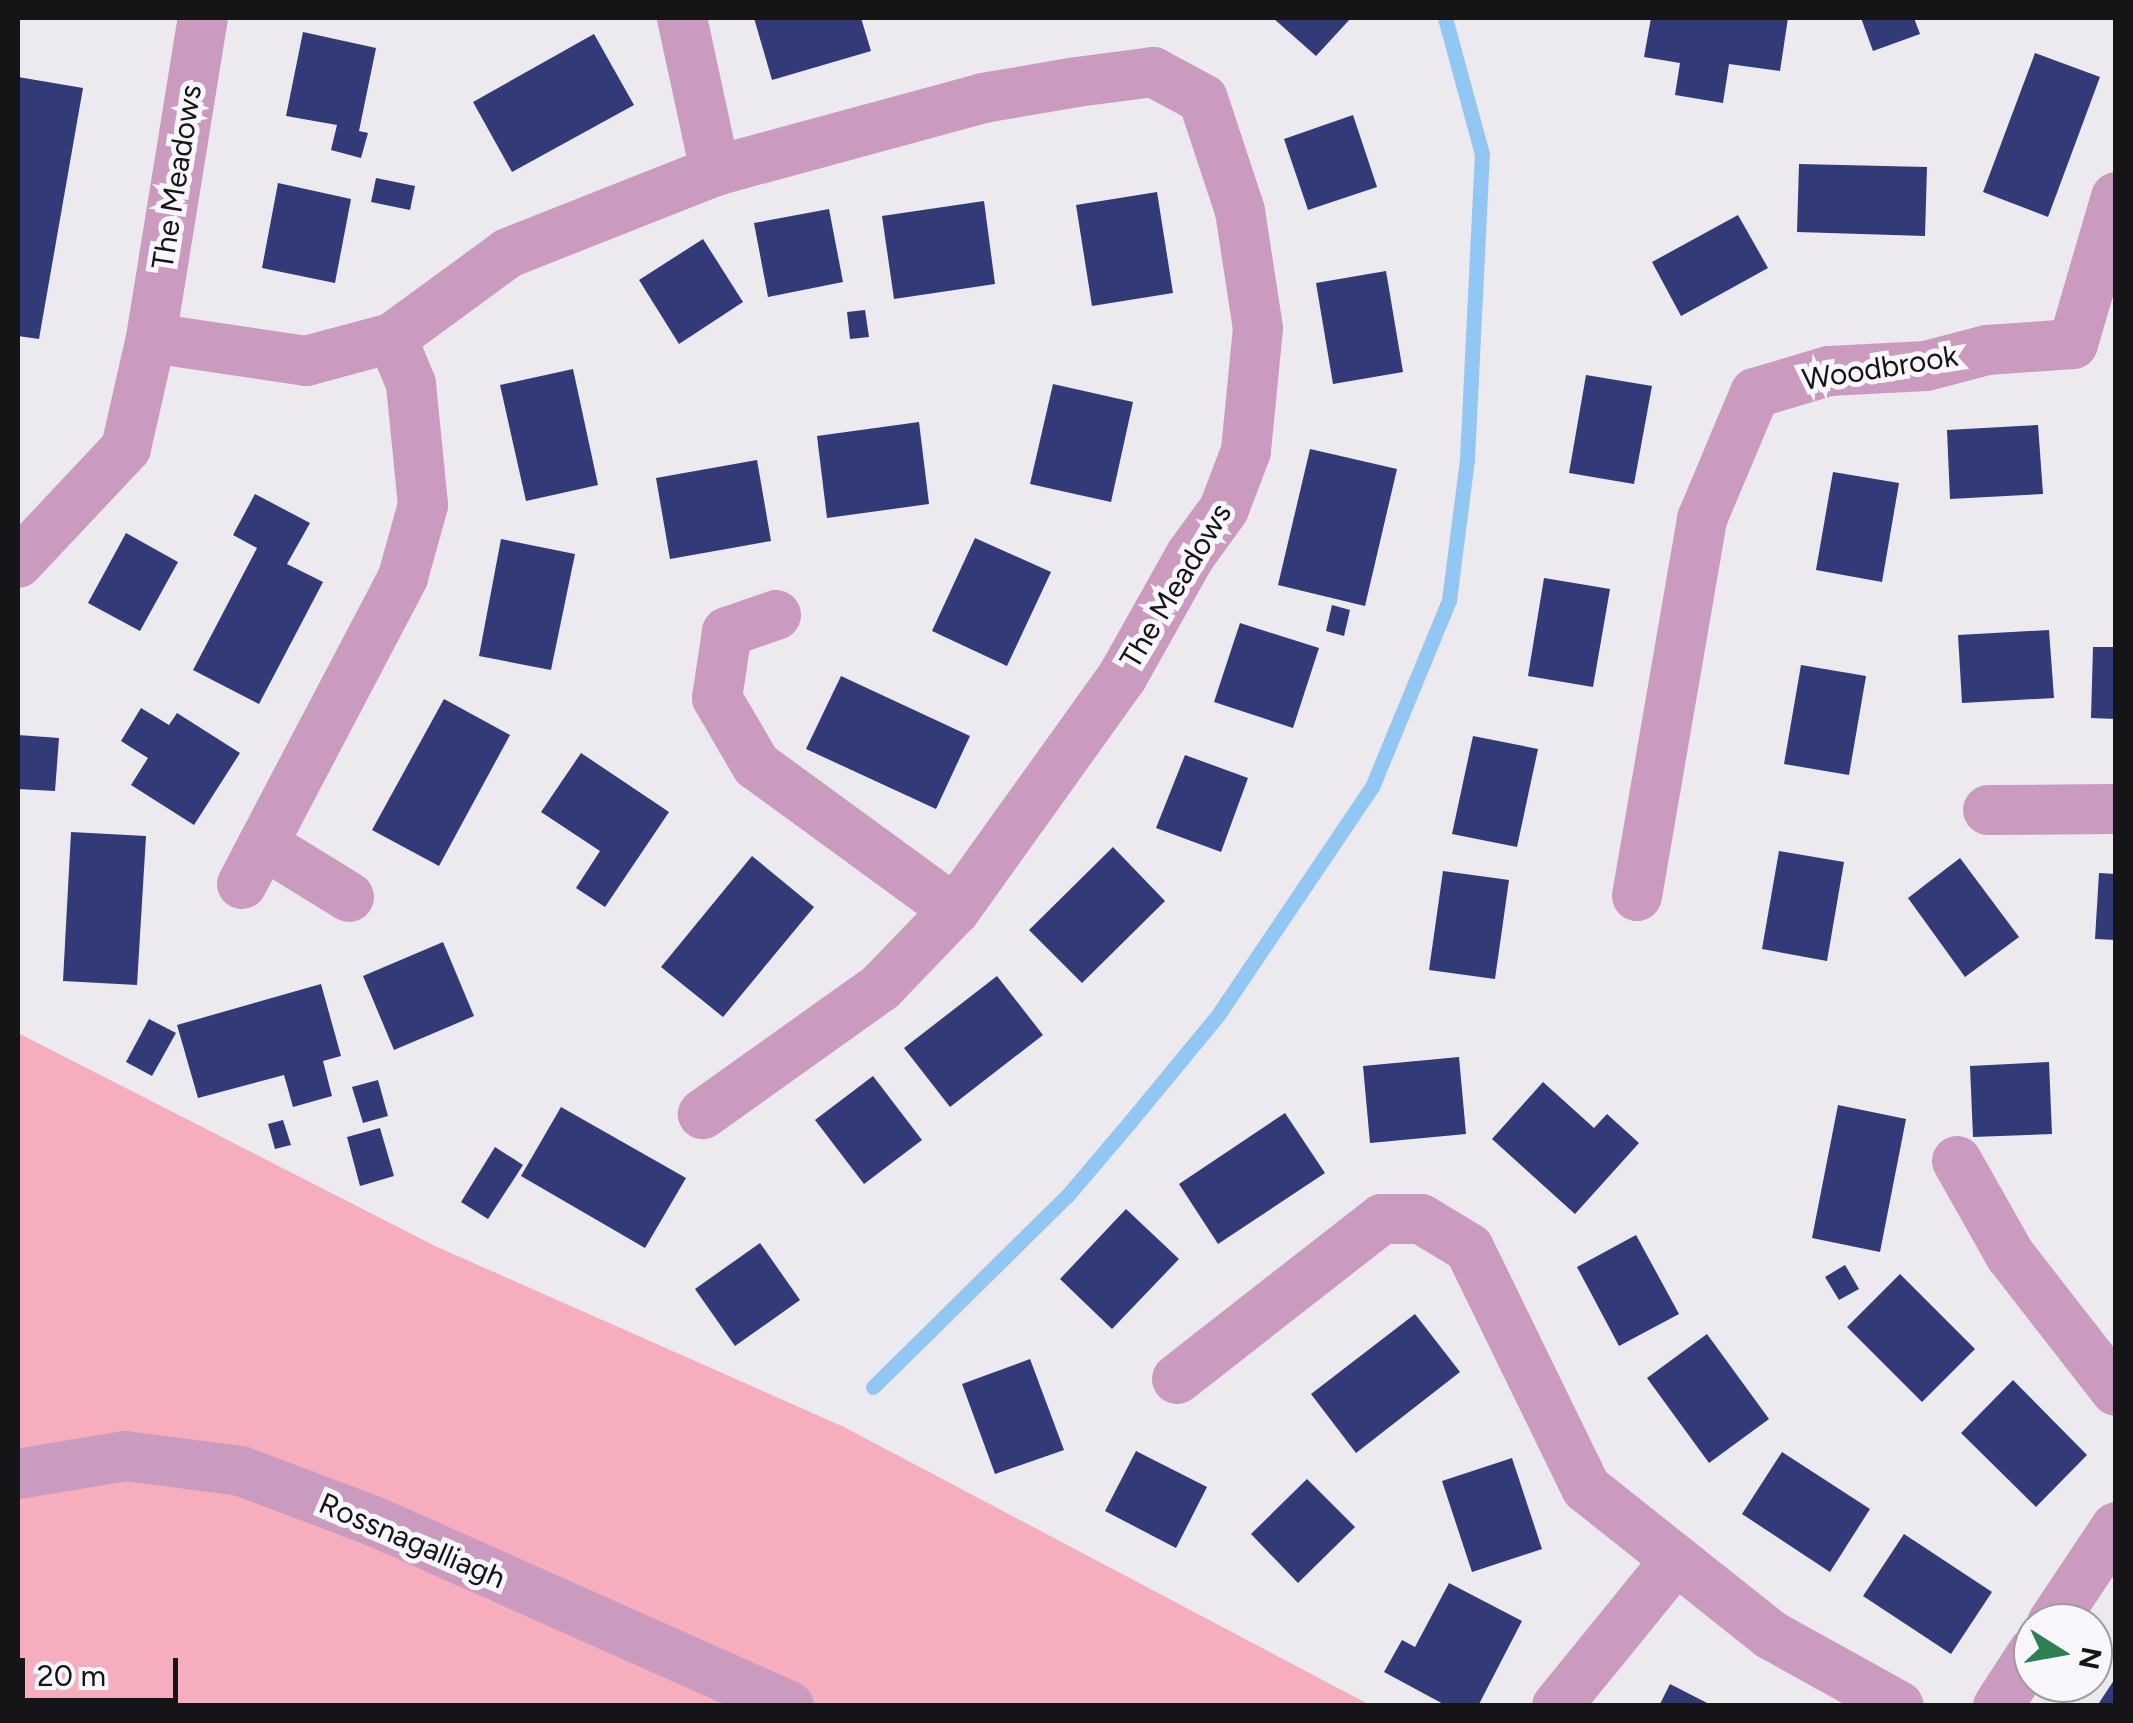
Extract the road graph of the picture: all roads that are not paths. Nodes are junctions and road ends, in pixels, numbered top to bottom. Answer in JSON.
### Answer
{"nodes":[{"id":1,"x":203,"y":18,"type":"edge"},
{"id":2,"x":682,"y":18,"type":"edge"},
{"id":3,"x":715,"y":170,"type":"junction"},
{"id":4,"x":2116,"y":197,"type":"edge"},
{"id":5,"x":152,"y":338,"type":"junction"},
{"id":6,"x":392,"y":338,"type":"junction"},
{"id":7,"x":18,"y":563,"type":"edge"},
{"id":8,"x":776,"y":615,"type":"dead end"},
{"id":9,"x":2116,"y":809,"type":"edge"},
{"id":10,"x":1988,"y":810,"type":"dead end"},
{"id":11,"x":1637,"y":896,"type":"dead end"},
{"id":12,"x":348,"y":897,"type":"dead end"},
{"id":13,"x":955,"y":910,"type":"junction"},
{"id":14,"x":702,"y":1114,"type":"dead end"},
{"id":15,"x":1956,"y":1161,"type":"dead end"},
{"id":16,"x":1176,"y":1380,"type":"dead end"},
{"id":17,"x":2116,"y":1391,"type":"edge"},
{"id":18,"x":18,"y":1474,"type":"edge"},
{"id":19,"x":2116,"y":1527,"type":"edge"},
{"id":20,"x":1675,"y":1561,"type":"junction"},
{"id":21,"x":2065,"y":1603,"type":"edge"},
{"id":22,"x":2013,"y":1683,"type":"edge"},
{"id":23,"x":789,"y":1706,"type":"edge"},
{"id":24,"x":1557,"y":1706,"type":"edge"},
{"id":25,"x":1899,"y":1706,"type":"edge"},
{"id":26,"x":1998,"y":1706,"type":"edge"}],
"edges":[{"from":1,"to":5,"type":"street","name":"The Meadows"},
{"from":2,"to":3,"type":"street"},
{"from":3,"to":6,"type":"street","name":"The Meadows"},
{"from":3,"to":13,"type":"street","name":"The Meadows"},
{"from":4,"to":11,"type":"street","name":"Woodbrook"},
{"from":5,"to":6,"type":"street","name":"The Meadows"},
{"from":5,"to":7,"type":"street","name":"The Meadows"},
{"from":6,"to":12,"type":"street"},
{"from":8,"to":13,"type":"street"},
{"from":9,"to":10,"type":"street"},
{"from":13,"to":14,"type":"street","name":"The Meadows"},
{"from":15,"to":17,"type":"street"},
{"from":16,"to":20,"type":"street"},
{"from":18,"to":23,"type":"street","name":"Rossnagalliagh"},
{"from":19,"to":21,"type":"street"},
{"from":20,"to":24,"type":"street"},
{"from":20,"to":25,"type":"street"},
{"from":22,"to":26,"type":"street"}]}
